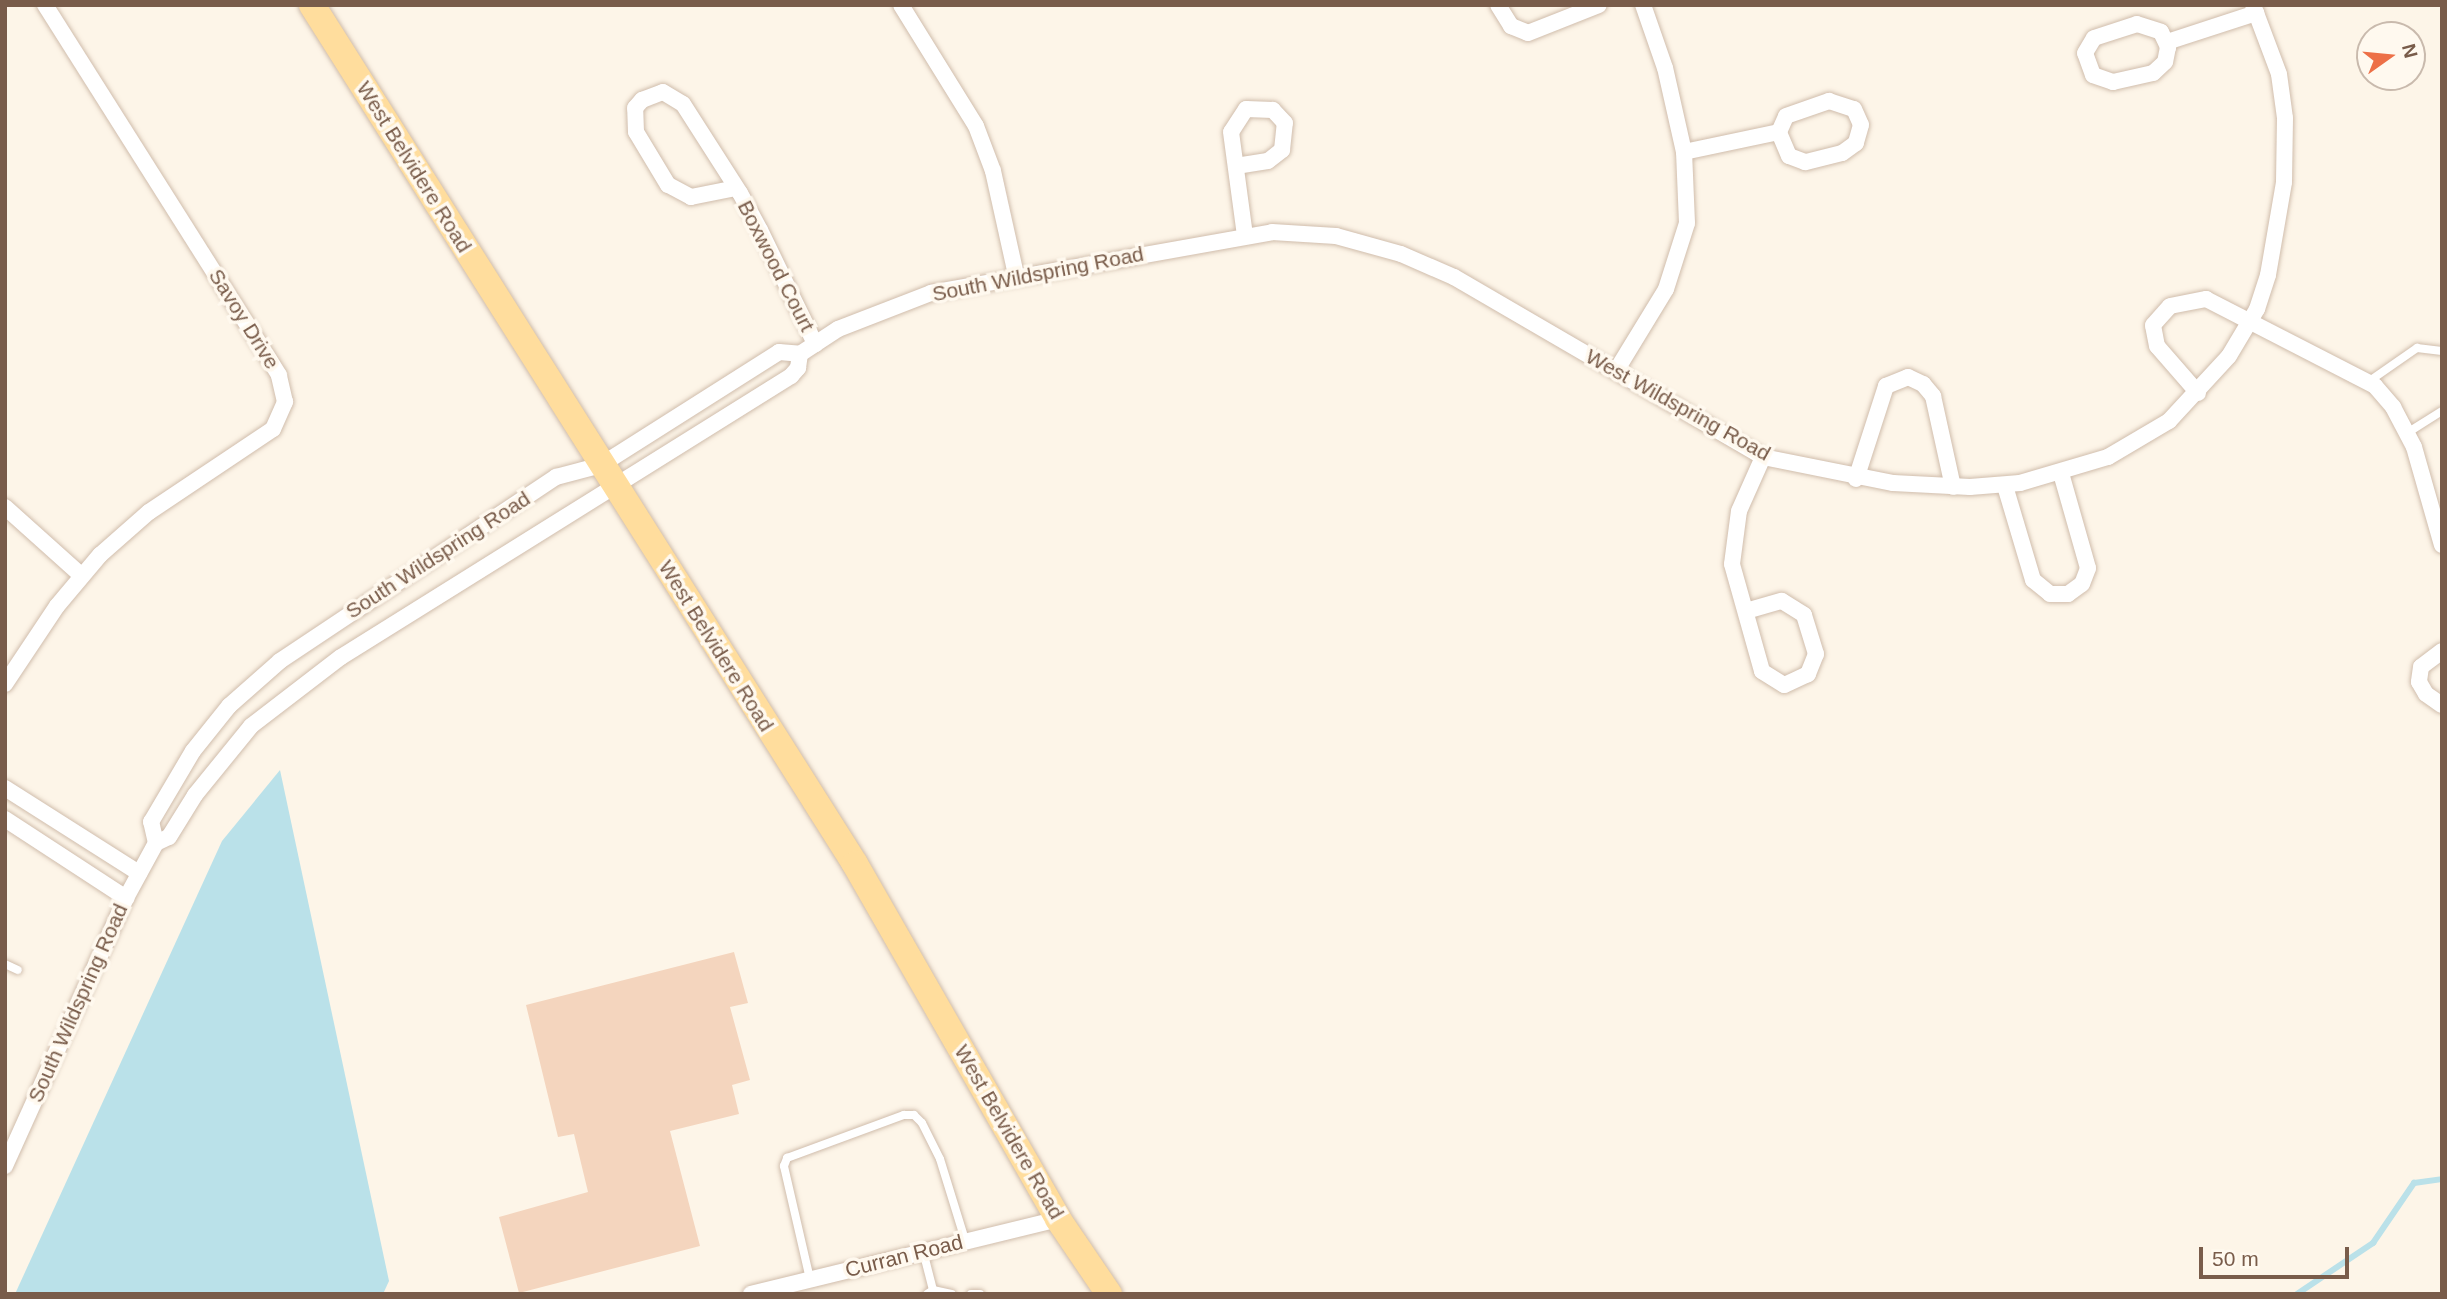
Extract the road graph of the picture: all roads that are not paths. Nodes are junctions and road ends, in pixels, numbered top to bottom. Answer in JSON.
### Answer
{"nodes":[{"id":1,"x":45,"y":5,"type":"edge"},
{"id":2,"x":312,"y":5,"type":"edge"},
{"id":3,"x":901,"y":5,"type":"edge"},
{"id":4,"x":1498,"y":5,"type":"edge"},
{"id":5,"x":1600,"y":5,"type":"edge"},
{"id":6,"x":1643,"y":5,"type":"edge"},
{"id":7,"x":2255,"y":9,"type":"edge"},
{"id":8,"x":2167,"y":43,"type":"junction"},
{"id":9,"x":1779,"y":132,"type":"junction"},
{"id":10,"x":1684,"y":152,"type":"junction"},
{"id":11,"x":1236,"y":166,"type":"dead end"},
{"id":12,"x":736,"y":188,"type":"junction"},
{"id":13,"x":1245,"y":236,"type":"junction"},
{"id":14,"x":1016,"y":275,"type":"junction"},
{"id":15,"x":2251,"y":320,"type":"junction"},
{"id":16,"x":815,"y":344,"type":"junction"},
{"id":17,"x":2442,"y":351,"type":"edge"},
{"id":18,"x":800,"y":354,"type":"junction"},
{"id":19,"x":1616,"y":371,"type":"junction"},
{"id":20,"x":2368,"y":382,"type":"junction"},
{"id":21,"x":2198,"y":393,"type":"junction"},
{"id":22,"x":2442,"y":411,"type":"edge"},
{"id":23,"x":2407,"y":433,"type":"junction"},
{"id":24,"x":1763,"y":457,"type":"junction"},
{"id":25,"x":601,"y":465,"type":"junction"},
{"id":26,"x":2061,"y":472,"type":"junction"},
{"id":27,"x":1856,"y":479,"type":"junction"},
{"id":28,"x":2005,"y":486,"type":"junction"},
{"id":29,"x":615,"y":487,"type":"junction"},
{"id":30,"x":1953,"y":487,"type":"junction"},
{"id":31,"x":5,"y":507,"type":"edge"},
{"id":32,"x":2442,"y":545,"type":"edge"},
{"id":33,"x":82,"y":576,"type":"junction"},
{"id":34,"x":1746,"y":611,"type":"junction"},
{"id":35,"x":311,"y":639,"type":"junction"},
{"id":36,"x":2442,"y":651,"type":"edge"},
{"id":37,"x":329,"y":665,"type":"junction"},
{"id":38,"x":5,"y":684,"type":"edge"},
{"id":39,"x":2442,"y":705,"type":"edge"},
{"id":40,"x":5,"y":788,"type":"edge"},
{"id":41,"x":5,"y":819,"type":"edge"},
{"id":42,"x":156,"y":843,"type":"junction"},
{"id":43,"x":139,"y":873,"type":"junction"},
{"id":44,"x":126,"y":898,"type":"junction"},
{"id":45,"x":5,"y":964,"type":"edge"},
{"id":46,"x":18,"y":970,"type":"dead end"},
{"id":47,"x":5,"y":1166,"type":"edge"},
{"id":48,"x":1058,"y":1219,"type":"junction"},
{"id":49,"x":965,"y":1240,"type":"junction"},
{"id":50,"x":923,"y":1251,"type":"junction"},
{"id":51,"x":810,"y":1279,"type":"junction"},
{"id":52,"x":784,"y":1290,"type":"edge"},
{"id":53,"x":932,"y":1293,"type":"edge"},
{"id":54,"x":751,"y":1294,"type":"edge"},
{"id":55,"x":952,"y":1294,"type":"edge"},
{"id":56,"x":971,"y":1294,"type":"edge"},
{"id":57,"x":980,"y":1294,"type":"edge"},
{"id":58,"x":1109,"y":1294,"type":"edge"}],
"edges":[{"from":1,"to":33,"type":"street","name":"Savoy Drive"},
{"from":2,"to":25,"type":"main road","name":"West Belvidere Road"},
{"from":3,"to":14,"type":"street"},
{"from":4,"to":5,"type":"street"},
{"from":6,"to":10,"type":"street"},
{"from":7,"to":8,"type":"street"},
{"from":7,"to":15,"type":"street","name":"West Wildspring Road"},
{"from":8,"to":8,"type":"street"},
{"from":9,"to":9,"type":"street"},
{"from":9,"to":10,"type":"street"},
{"from":10,"to":19,"type":"street"},
{"from":11,"to":13,"type":"street"},
{"from":12,"to":12,"type":"street","name":"Boxwood Court"},
{"from":12,"to":16,"type":"street","name":"Boxwood Court"},
{"from":13,"to":14,"type":"street","name":"South Wildspring Road"},
{"from":13,"to":19,"type":"street","name":"West Wildspring Road"},
{"from":14,"to":16,"type":"street","name":"South Wildspring Road"},
{"from":15,"to":20,"type":"street"},
{"from":15,"to":21,"type":"street","name":"West Wildspring Road"},
{"from":15,"to":21,"type":"street"},
{"from":16,"to":18,"type":"street","name":"South Wildspring Road"},
{"from":17,"to":20,"type":"lane"},
{"from":18,"to":25,"type":"street","name":"South Wildspring Road"},
{"from":18,"to":29,"type":"street","name":"South Wildspring Road"},
{"from":19,"to":24,"type":"street","name":"West Wildspring Road"},
{"from":20,"to":23,"type":"street"},
{"from":21,"to":26,"type":"street","name":"West Wildspring Road"},
{"from":22,"to":23,"type":"lane"},
{"from":23,"to":32,"type":"street"},
{"from":24,"to":27,"type":"street","name":"West Wildspring Road"},
{"from":24,"to":34,"type":"street"},
{"from":25,"to":29,"type":"main road","name":"West Belvidere Road"},
{"from":25,"to":35,"type":"street","name":"South Wildspring Road"},
{"from":26,"to":28,"type":"street","name":"West Wildspring Road"},
{"from":26,"to":28,"type":"street"},
{"from":27,"to":30,"type":"street","name":"West Wildspring Road"},
{"from":27,"to":30,"type":"street"},
{"from":28,"to":30,"type":"street","name":"West Wildspring Road"},
{"from":29,"to":37,"type":"street","name":"South Wildspring Road"},
{"from":29,"to":48,"type":"main road","name":"West Belvidere Road"},
{"from":31,"to":33,"type":"street"},
{"from":33,"to":38,"type":"street","name":"Savoy Drive"},
{"from":34,"to":34,"type":"street"},
{"from":35,"to":37,"type":"street"},
{"from":35,"to":42,"type":"street","name":"South Wildspring Road"},
{"from":36,"to":39,"type":"street"},
{"from":37,"to":42,"type":"street","name":"South Wildspring Road"},
{"from":40,"to":43,"type":"street"},
{"from":41,"to":44,"type":"street"},
{"from":42,"to":43,"type":"street","name":"South Wildspring Road"},
{"from":43,"to":44,"type":"street","name":"South Wildspring Road"},
{"from":44,"to":47,"type":"street","name":"South Wildspring Road"},
{"from":45,"to":46,"type":"lane"},
{"from":48,"to":49,"type":"street","name":"Curran Road"},
{"from":48,"to":58,"type":"main road","name":"West Belvidere Road"},
{"from":49,"to":50,"type":"street","name":"Curran Road"},
{"from":49,"to":51,"type":"lane"},
{"from":50,"to":51,"type":"street","name":"Curran Road"},
{"from":50,"to":53,"type":"lane"},
{"from":51,"to":52,"type":"street","name":"Curran Road"},
{"from":52,"to":54,"type":"street","name":"Curran Road"},
{"from":53,"to":55,"type":"lane"},
{"from":56,"to":57,"type":"lane"}]}
